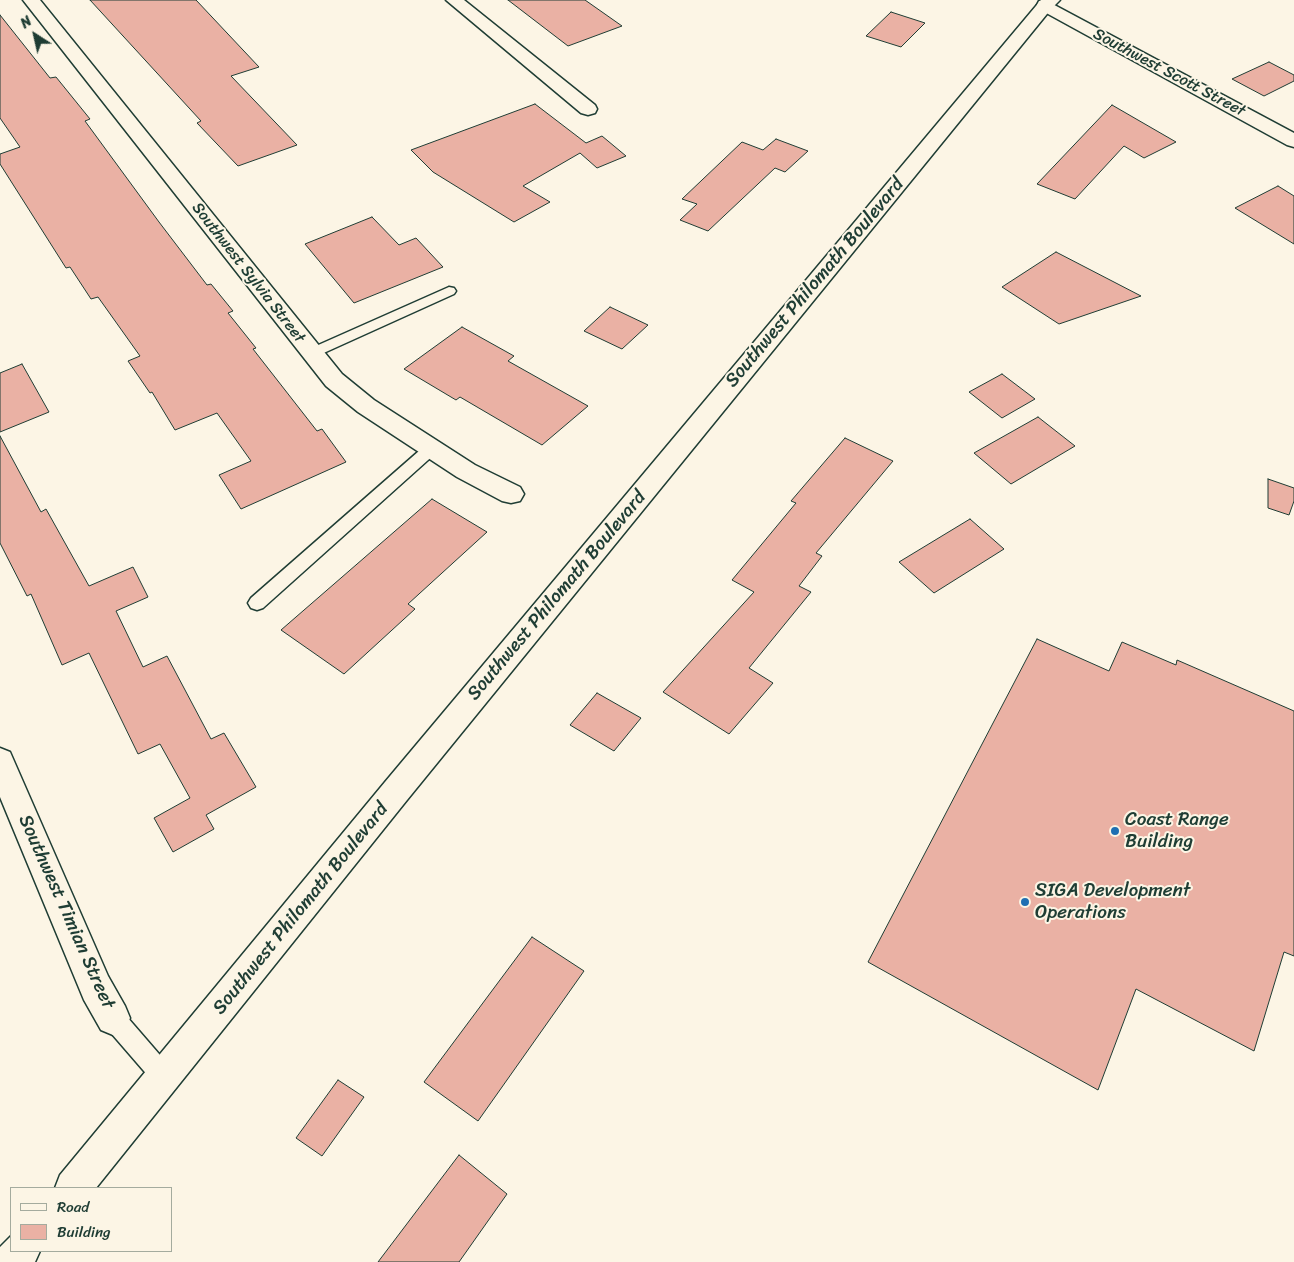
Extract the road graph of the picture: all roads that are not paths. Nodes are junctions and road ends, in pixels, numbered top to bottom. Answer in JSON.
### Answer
{"nodes":[{"id":1,"x":31,"y":0,"type":"edge"},
{"id":2,"x":454,"y":0,"type":"edge"},
{"id":3,"x":1048,"y":2,"type":"edge"},
{"id":4,"x":588,"y":109,"type":"dead end"},
{"id":5,"x":1294,"y":141,"type":"edge"},
{"id":6,"x":449,"y":291,"type":"dead end"},
{"id":7,"x":312,"y":353,"type":"junction"},
{"id":8,"x":432,"y":448,"type":"junction"},
{"id":9,"x":510,"y":494,"type":"dead end"},
{"id":10,"x":257,"y":603,"type":"dead end"},
{"id":11,"x":0,"y":761,"type":"edge"},
{"id":12,"x":113,"y":1018,"type":"joint"},
{"id":13,"x":164,"y":1077,"type":"junction"},
{"id":14,"x":74,"y":1187,"type":"edge"},
{"id":15,"x":20,"y":1252,"type":"edge"},
{"id":16,"x":12,"y":1262,"type":"edge"}],
"edges":[{"from":1,"to":7,"type":"main road","name":"Southwest Sylvia Street"},
{"from":2,"to":4,"type":"main road"},
{"from":3,"to":5,"type":"main road","name":"Southwest Scott Street"},
{"from":3,"to":13,"type":"main road","name":"Southwest Philomath Boulevard"},
{"from":6,"to":7,"type":"lane"},
{"from":7,"to":8,"type":"main road","name":"Southwest Sylvia Street"},
{"from":8,"to":9,"type":"main road","name":"Southwest Sylvia Street"},
{"from":8,"to":10,"type":"lane"},
{"from":11,"to":12,"type":"main road","name":"Southwest Timian Street"},
{"from":12,"to":13,"type":"lane","name":"Southwest Timian Street"},
{"from":13,"to":14,"type":"main road","name":"Southwest Philomath Boulevard"},
{"from":15,"to":16,"type":"main road"}]}
